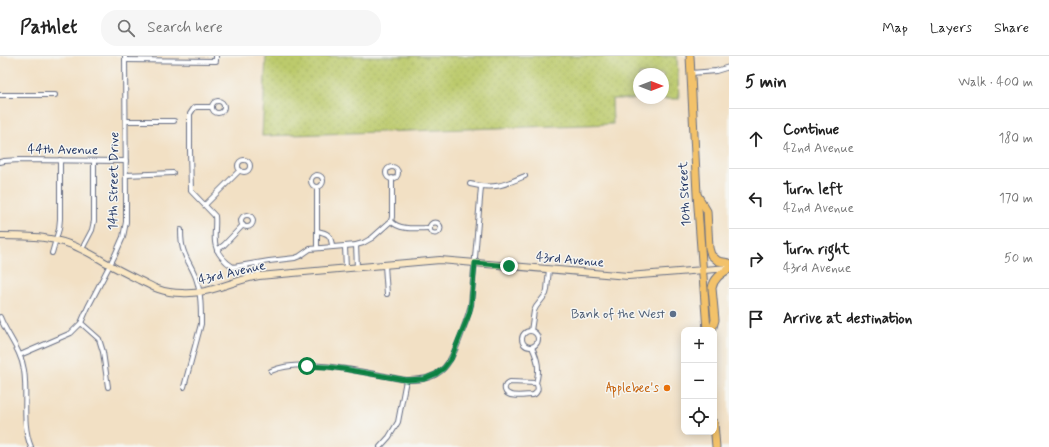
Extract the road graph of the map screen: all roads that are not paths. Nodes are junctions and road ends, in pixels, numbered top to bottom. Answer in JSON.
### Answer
{"nodes":[{"id":1,"x":216,"y":56,"type":"edge"},
{"id":2,"x":690,"y":56,"type":"edge"},
{"id":3,"x":125,"y":58,"type":"edge"},
{"id":4,"x":729,"y":67,"type":"edge"},
{"id":5,"x":691,"y":73,"type":"junction"},
{"id":6,"x":0,"y":95,"type":"edge"},
{"id":7,"x":55,"y":95,"type":"dead end"},
{"id":8,"x":212,"y":107,"type":"dead end"},
{"id":9,"x":126,"y":121,"type":"junction"},
{"id":10,"x":174,"y":121,"type":"dead end"},
{"id":11,"x":60,"y":160,"type":"junction"},
{"id":12,"x":94,"y":161,"type":"junction"},
{"id":13,"x":126,"y":161,"type":"junction"},
{"id":14,"x":0,"y":162,"type":"edge"},
{"id":15,"x":240,"y":170,"type":"dead end"},
{"id":16,"x":173,"y":173,"type":"dead end"},
{"id":17,"x":126,"y":174,"type":"junction"},
{"id":18,"x":525,"y":176,"type":"dead end"},
{"id":19,"x":392,"y":178,"type":"dead end"},
{"id":20,"x":470,"y":184,"type":"dead end"},
{"id":21,"x":317,"y":187,"type":"dead end"},
{"id":22,"x":481,"y":187,"type":"junction"},
{"id":23,"x":697,"y":194,"type":"junction"},
{"id":24,"x":205,"y":205,"type":"junction"},
{"id":25,"x":391,"y":221,"type":"junction"},
{"id":26,"x":243,"y":225,"type":"dead end"},
{"id":27,"x":430,"y":228,"type":"dead end"},
{"id":28,"x":181,"y":230,"type":"dead end"},
{"id":29,"x":317,"y":231,"type":"junction"},
{"id":30,"x":0,"y":236,"type":"edge"},
{"id":31,"x":56,"y":240,"type":"junction"},
{"id":32,"x":356,"y":245,"type":"junction"},
{"id":33,"x":332,"y":246,"type":"junction"},
{"id":34,"x":345,"y":246,"type":"junction"},
{"id":35,"x":317,"y":248,"type":"junction"},
{"id":36,"x":82,"y":249,"type":"junction"},
{"id":37,"x":217,"y":250,"type":"junction"},
{"id":38,"x":52,"y":253,"type":"dead end"},
{"id":39,"x":257,"y":263,"type":"junction"},
{"id":40,"x":475,"y":263,"type":"junction"},
{"id":41,"x":729,"y":263,"type":"edge"},
{"id":42,"x":110,"y":265,"type":"junction"},
{"id":43,"x":385,"y":265,"type":"junction"},
{"id":44,"x":246,"y":266,"type":"junction"},
{"id":45,"x":357,"y":267,"type":"junction"},
{"id":46,"x":346,"y":268,"type":"junction"},
{"id":47,"x":549,"y":269,"type":"junction"},
{"id":48,"x":729,"y":269,"type":"edge"},
{"id":49,"x":702,"y":270,"type":"junction"},
{"id":50,"x":259,"y":276,"type":"junction"},
{"id":51,"x":249,"y":278,"type":"junction"},
{"id":52,"x":199,"y":293,"type":"junction"},
{"id":53,"x":387,"y":294,"type":"dead end"},
{"id":54,"x":0,"y":317,"type":"edge"},
{"id":55,"x":1,"y":323,"type":"edge"},
{"id":56,"x":81,"y":323,"type":"junction"},
{"id":57,"x":707,"y":327,"type":"edge"},
{"id":58,"x":713,"y":327,"type":"edge"},
{"id":59,"x":531,"y":331,"type":"junction"},
{"id":60,"x":532,"y":347,"type":"junction"},
{"id":61,"x":20,"y":355,"type":"junction"},
{"id":62,"x":271,"y":371,"type":"dead end"},
{"id":63,"x":406,"y":380,"type":"junction"},
{"id":64,"x":536,"y":383,"type":"junction"},
{"id":65,"x":108,"y":387,"type":"dead end"},
{"id":66,"x":184,"y":387,"type":"dead end"},
{"id":67,"x":715,"y":435,"type":"edge"},
{"id":68,"x":31,"y":447,"type":"edge"},
{"id":69,"x":380,"y":447,"type":"edge"},
{"id":70,"x":716,"y":447,"type":"edge"}],
"edges":[{"from":1,"to":3,"type":"street"},
{"from":2,"to":5,"type":"main road","name":"10th Street"},
{"from":3,"to":9,"type":"street","name":"14th Street Drive"},
{"from":4,"to":5,"type":"street"},
{"from":5,"to":23,"type":"main road","name":"10th Street"},
{"from":6,"to":7,"type":"street"},
{"from":8,"to":24,"type":"street"},
{"from":9,"to":10,"type":"street"},
{"from":9,"to":13,"type":"street","name":"14th Street Drive"},
{"from":11,"to":12,"type":"street","name":"44th Avenue"},
{"from":11,"to":14,"type":"street","name":"44th Avenue"},
{"from":11,"to":31,"type":"street"},
{"from":12,"to":13,"type":"street","name":"44th Avenue"},
{"from":12,"to":36,"type":"street"},
{"from":13,"to":17,"type":"street","name":"14th Street Drive"},
{"from":15,"to":24,"type":"street"},
{"from":16,"to":17,"type":"street"},
{"from":17,"to":42,"type":"street","name":"14th Street Drive"},
{"from":18,"to":22,"type":"street"},
{"from":19,"to":25,"type":"street"},
{"from":20,"to":22,"type":"street"},
{"from":21,"to":29,"type":"street"},
{"from":22,"to":40,"type":"street"},
{"from":23,"to":41,"type":"main road"},
{"from":23,"to":49,"type":"main road","name":"10th Street"},
{"from":24,"to":37,"type":"street"},
{"from":25,"to":27,"type":"street"},
{"from":25,"to":32,"type":"street"},
{"from":26,"to":37,"type":"street"},
{"from":28,"to":52,"type":"street"},
{"from":29,"to":33,"type":"street"},
{"from":29,"to":35,"type":"street"},
{"from":30,"to":31,"type":"street","name":"43rd Avenue"},
{"from":31,"to":36,"type":"street","name":"43rd Avenue"},
{"from":31,"to":38,"type":"street"},
{"from":32,"to":34,"type":"street"},
{"from":32,"to":45,"type":"street"},
{"from":33,"to":34,"type":"street"},
{"from":33,"to":35,"type":"street"},
{"from":34,"to":46,"type":"street"},
{"from":35,"to":39,"type":"street"},
{"from":36,"to":42,"type":"street","name":"43rd Avenue"},
{"from":37,"to":44,"type":"street"},
{"from":39,"to":44,"type":"street"},
{"from":39,"to":50,"type":"street"},
{"from":40,"to":43,"type":"street","name":"43rd Avenue"},
{"from":40,"to":47,"type":"street","name":"43rd Avenue"},
{"from":40,"to":63,"type":"street"},
{"from":42,"to":52,"type":"street","name":"43rd Avenue"},
{"from":42,"to":56,"type":"street","name":"14th Street Drive"},
{"from":43,"to":45,"type":"street","name":"43rd Avenue"},
{"from":43,"to":53,"type":"street"},
{"from":44,"to":51,"type":"street"},
{"from":45,"to":46,"type":"street","name":"43rd Avenue"},
{"from":46,"to":50,"type":"street","name":"43rd Avenue"},
{"from":47,"to":49,"type":"street","name":"43rd Avenue"},
{"from":47,"to":59,"type":"street"},
{"from":48,"to":49,"type":"street","name":"43rd Avenue"},
{"from":48,"to":58,"type":"main road"},
{"from":49,"to":57,"type":"main road","name":"10th Street"},
{"from":50,"to":51,"type":"street","name":"43rd Avenue"},
{"from":51,"to":52,"type":"street","name":"43rd Avenue"},
{"from":52,"to":66,"type":"street"},
{"from":54,"to":55,"type":"street"},
{"from":55,"to":61,"type":"street"},
{"from":56,"to":61,"type":"street","name":"14th Street Drive"},
{"from":56,"to":65,"type":"street"},
{"from":59,"to":60,"type":"street"},
{"from":59,"to":60,"type":"street"},
{"from":60,"to":64,"type":"street"},
{"from":61,"to":68,"type":"street"},
{"from":62,"to":63,"type":"street"},
{"from":63,"to":69,"type":"street"},
{"from":64,"to":64,"type":"street"},
{"from":67,"to":70,"type":"main road"}]}
